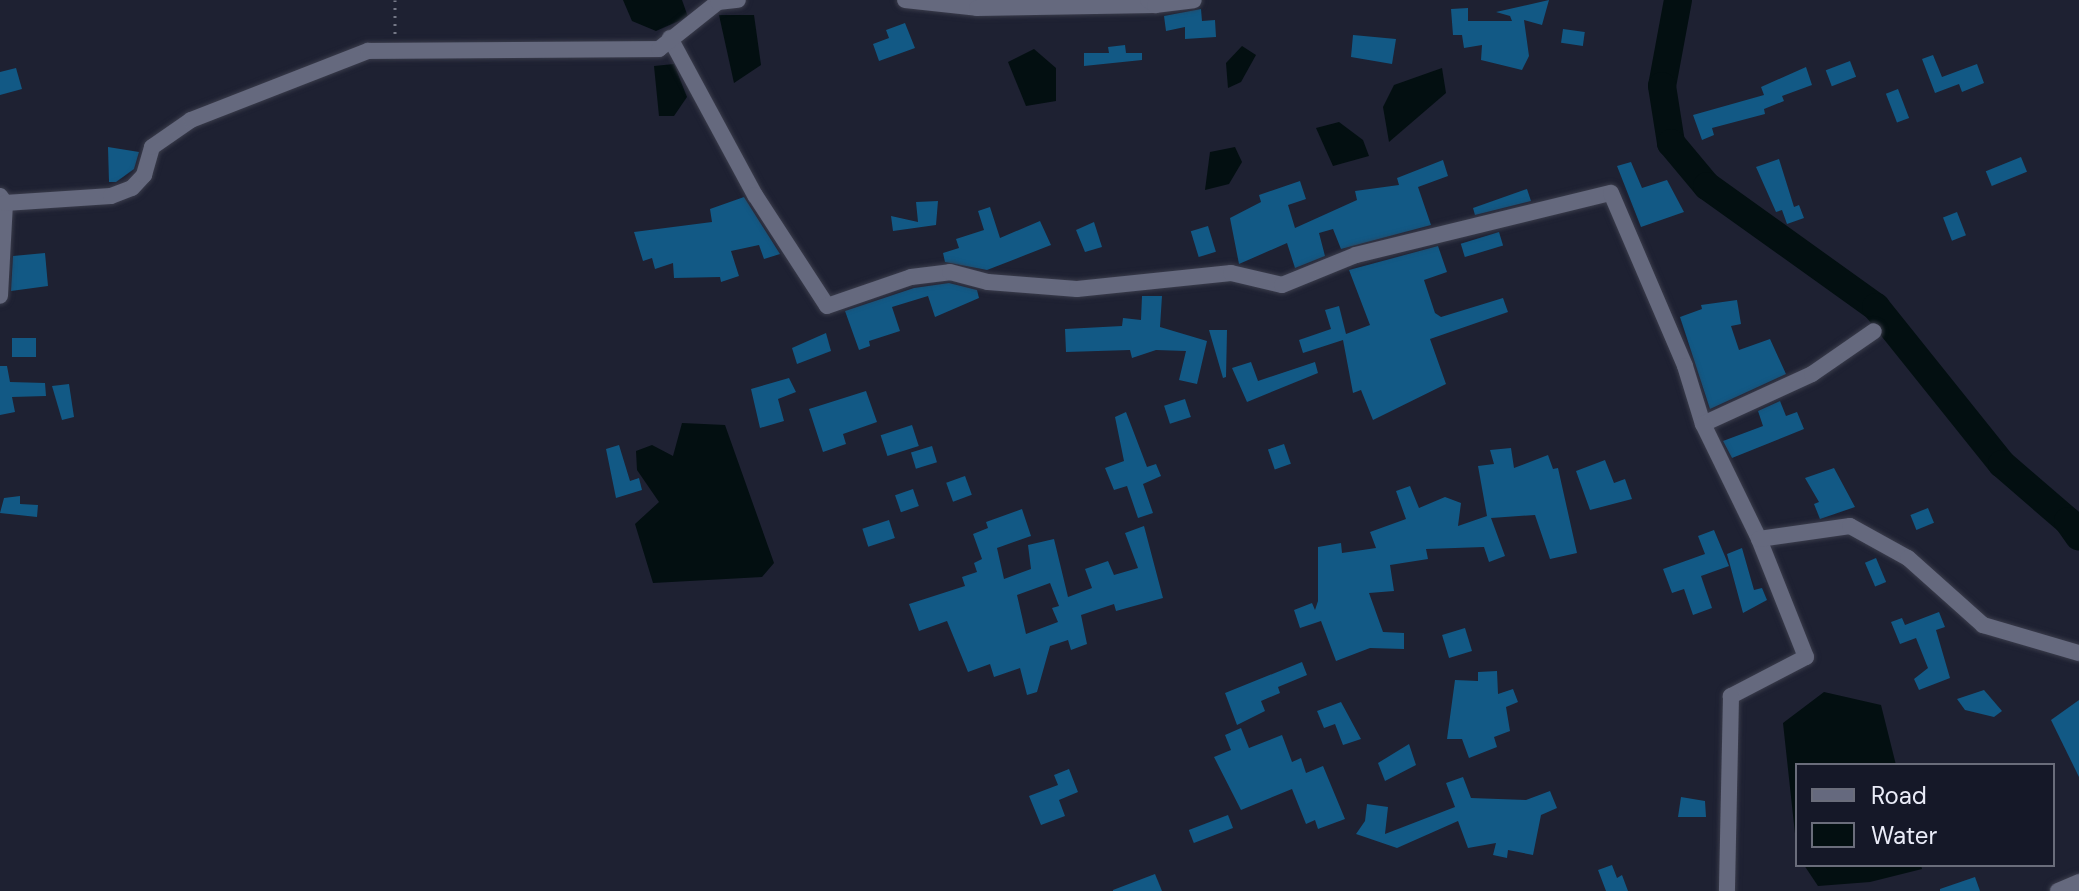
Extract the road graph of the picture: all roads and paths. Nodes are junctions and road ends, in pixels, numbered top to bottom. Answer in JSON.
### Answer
{"nodes":[{"id":1,"x":395,"y":0,"type":"edge"},
{"id":2,"x":738,"y":0,"type":"edge"},
{"id":3,"x":905,"y":0,"type":"edge"},
{"id":4,"x":1194,"y":0,"type":"edge"},
{"id":5,"x":1152,"y":2,"type":"edge"},
{"id":6,"x":670,"y":38,"type":"junction"},
{"id":7,"x":396,"y":51,"type":"junction"},
{"id":8,"x":2,"y":199,"type":"edge"},
{"id":9,"x":0,"y":296,"type":"edge"},
{"id":10,"x":1874,"y":331,"type":"dead end"},
{"id":11,"x":1703,"y":424,"type":"junction"},
{"id":12,"x":1759,"y":539,"type":"junction"},
{"id":13,"x":2079,"y":653,"type":"edge"},
{"id":14,"x":2079,"y":882,"type":"edge"},
{"id":15,"x":1727,"y":891,"type":"edge"},
{"id":16,"x":2058,"y":891,"type":"edge"}],
"edges":[{"from":1,"to":7,"type":"path"},
{"from":2,"to":6,"type":"street"},
{"from":3,"to":5,"type":"street"},
{"from":4,"to":5,"type":"street"},
{"from":6,"to":7,"type":"street"},
{"from":6,"to":11,"type":"street"},
{"from":7,"to":8,"type":"street"},
{"from":8,"to":9,"type":"street"},
{"from":10,"to":11,"type":"street"},
{"from":11,"to":12,"type":"street"},
{"from":12,"to":13,"type":"street"},
{"from":12,"to":15,"type":"street"},
{"from":14,"to":16,"type":"street"}]}
